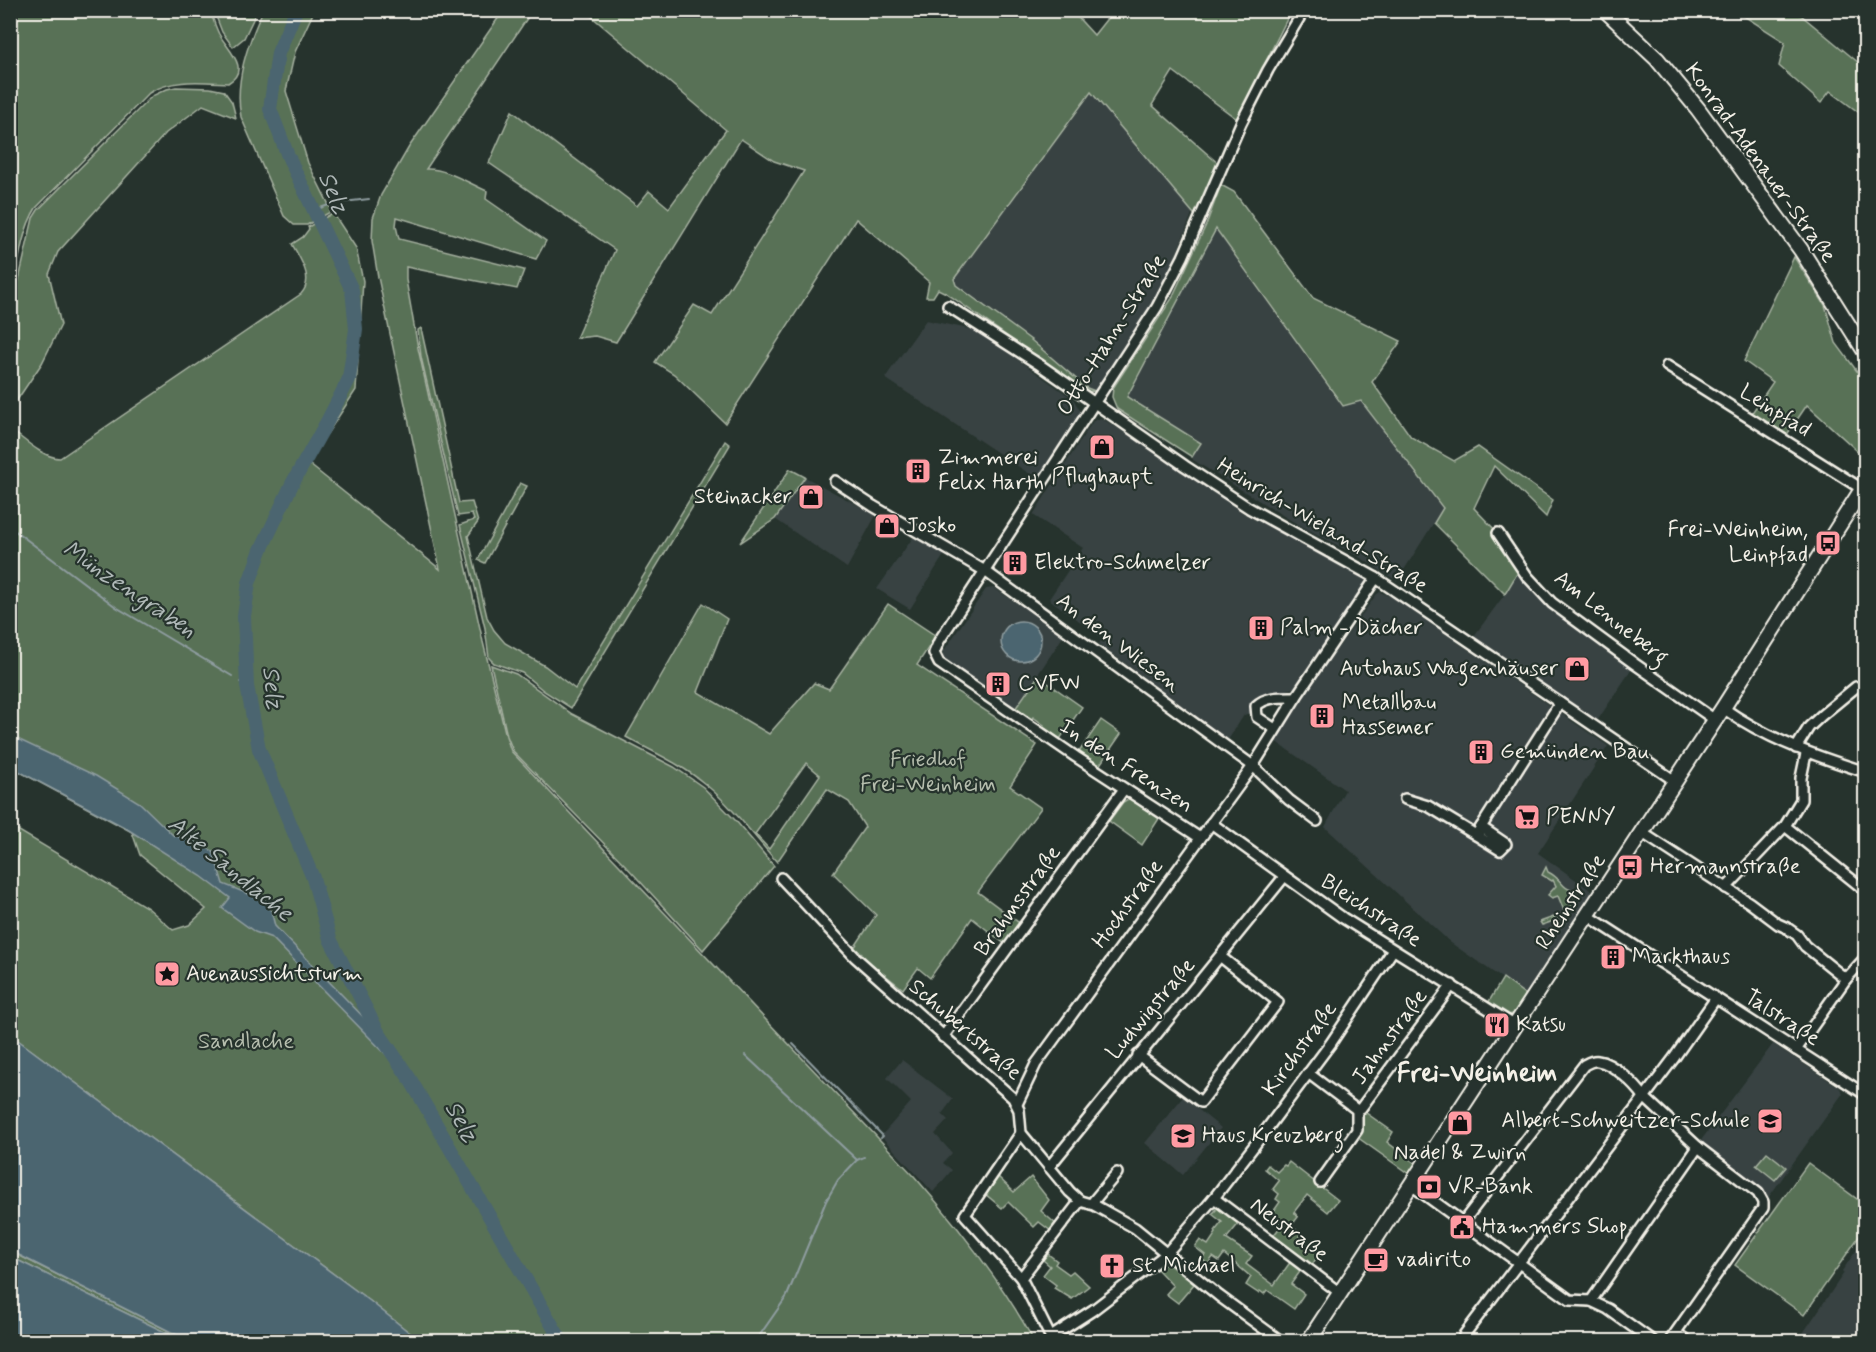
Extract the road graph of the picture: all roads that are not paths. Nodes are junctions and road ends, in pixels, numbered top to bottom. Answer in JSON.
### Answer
{"nodes":[{"id":1,"x":1304,"y":10,"type":"edge"},
{"id":2,"x":1605,"y":10,"type":"edge"},
{"id":3,"x":948,"y":306,"type":"dead end"},
{"id":4,"x":1866,"y":353,"type":"edge"},
{"id":5,"x":1667,"y":366,"type":"dead end"},
{"id":6,"x":1094,"y":404,"type":"junction"},
{"id":7,"x":835,"y":481,"type":"dead end"},
{"id":8,"x":1864,"y":486,"type":"edge"},
{"id":9,"x":1498,"y":533,"type":"dead end"},
{"id":10,"x":986,"y":571,"type":"junction"},
{"id":11,"x":1376,"y":578,"type":"junction"},
{"id":12,"x":941,"y":664,"type":"joint"},
{"id":13,"x":1866,"y":687,"type":"edge"},
{"id":14,"x":1296,"y":697,"type":"junction"},
{"id":15,"x":1560,"y":703,"type":"junction"},
{"id":16,"x":1719,"y":714,"type":"junction"},
{"id":17,"x":1275,"y":729,"type":"junction"},
{"id":18,"x":1796,"y":748,"type":"junction"},
{"id":19,"x":1806,"y":754,"type":"junction"},
{"id":20,"x":1253,"y":766,"type":"junction"},
{"id":21,"x":1866,"y":772,"type":"edge"},
{"id":22,"x":1674,"y":781,"type":"junction"},
{"id":23,"x":1124,"y":789,"type":"junction"},
{"id":24,"x":1405,"y":800,"type":"dead end"},
{"id":25,"x":1317,"y":821,"type":"dead end"},
{"id":26,"x":1211,"y":824,"type":"junction"},
{"id":27,"x":1785,"y":826,"type":"junction"},
{"id":28,"x":1641,"y":832,"type":"junction"},
{"id":29,"x":1200,"y":838,"type":"junction"},
{"id":30,"x":1284,"y":877,"type":"junction"},
{"id":31,"x":781,"y":878,"type":"dead end"},
{"id":32,"x":1726,"y":888,"type":"junction"},
{"id":33,"x":1866,"y":891,"type":"edge"},
{"id":34,"x":1587,"y":915,"type":"junction"},
{"id":35,"x":1393,"y":950,"type":"junction"},
{"id":36,"x":1221,"y":957,"type":"junction"},
{"id":37,"x":1866,"y":957,"type":"edge"},
{"id":38,"x":1846,"y":979,"type":"junction"},
{"id":39,"x":1452,"y":985,"type":"junction"},
{"id":40,"x":1716,"y":998,"type":"junction"},
{"id":41,"x":1514,"y":1025,"type":"junction"},
{"id":42,"x":943,"y":1037,"type":"junction"},
{"id":43,"x":1796,"y":1050,"type":"junction"},
{"id":44,"x":1138,"y":1055,"type":"junction"},
{"id":45,"x":1308,"y":1073,"type":"junction"},
{"id":46,"x":1866,"y":1095,"type":"edge"},
{"id":47,"x":1644,"y":1097,"type":"junction"},
{"id":48,"x":1017,"y":1104,"type":"junction"},
{"id":49,"x":1358,"y":1110,"type":"junction"},
{"id":50,"x":1021,"y":1133,"type":"junction"},
{"id":51,"x":1698,"y":1147,"type":"junction"},
{"id":52,"x":1049,"y":1167,"type":"junction"},
{"id":53,"x":1117,"y":1173,"type":"dead end"},
{"id":54,"x":1320,"y":1182,"type":"dead end"},
{"id":55,"x":1410,"y":1184,"type":"junction"},
{"id":56,"x":1214,"y":1198,"type":"junction"},
{"id":57,"x":1080,"y":1201,"type":"junction"},
{"id":58,"x":1091,"y":1204,"type":"junction"},
{"id":59,"x":1463,"y":1222,"type":"junction"},
{"id":60,"x":1166,"y":1254,"type":"junction"},
{"id":61,"x":1518,"y":1263,"type":"junction"},
{"id":62,"x":1021,"y":1278,"type":"junction"},
{"id":63,"x":1340,"y":1293,"type":"junction"},
{"id":64,"x":1591,"y":1301,"type":"junction"},
{"id":65,"x":1676,"y":1333,"type":"junction"},
{"id":66,"x":1052,"y":1339,"type":"edge"},
{"id":67,"x":1282,"y":1341,"type":"edge"},
{"id":68,"x":1308,"y":1341,"type":"edge"},
{"id":69,"x":1474,"y":1341,"type":"edge"},
{"id":70,"x":1653,"y":1341,"type":"edge"},
{"id":71,"x":1669,"y":1341,"type":"edge"},
{"id":72,"x":1689,"y":1341,"type":"edge"}],
"edges":[{"from":1,"to":6,"type":"street","name":"Otto-Hahn-Straße"},
{"from":2,"to":4,"type":"street","name":"Konrad-Adenauer-Straße"},
{"from":3,"to":6,"type":"street","name":"Heinrich-Wieland-Straße"},
{"from":5,"to":8,"type":"street","name":"Leinpfad"},
{"from":6,"to":10,"type":"street","name":"Otto-Hahn-Straße"},
{"from":6,"to":11,"type":"street","name":"Heinrich-Wieland-Straße"},
{"from":7,"to":10,"type":"street","name":"An den Wiesen"},
{"from":8,"to":16,"type":"street","name":"Rheinstraße"},
{"from":9,"to":16,"type":"street","name":"Am Lenneberg"},
{"from":10,"to":12,"type":"street","name":"Otto-Hahn-Straße"},
{"from":10,"to":20,"type":"street","name":"An den Wiesen"},
{"from":11,"to":14,"type":"street","name":"Hochstraße"},
{"from":11,"to":15,"type":"street","name":"Heinrich-Wieland-Straße"},
{"from":12,"to":23,"type":"street","name":"In den Frenzen"},
{"from":13,"to":18,"type":"street"},
{"from":14,"to":17,"type":"street","name":"Hochstraße"},
{"from":14,"to":17,"type":"street"},
{"from":15,"to":22,"type":"street","name":"Heinrich-Wieland-Straße"},
{"from":15,"to":24,"type":"street"},
{"from":16,"to":18,"type":"street","name":"Am Lenneberg"},
{"from":16,"to":22,"type":"street","name":"Rheinstraße"},
{"from":17,"to":20,"type":"street","name":"Hochstraße"},
{"from":18,"to":19,"type":"street","name":"Am Lenneberg"},
{"from":19,"to":21,"type":"street","name":"Am Lenneberg"},
{"from":19,"to":27,"type":"street"},
{"from":20,"to":25,"type":"street","name":"An den Wiesen"},
{"from":20,"to":26,"type":"street","name":"Hochstraße"},
{"from":22,"to":28,"type":"street","name":"Rheinstraße"},
{"from":23,"to":29,"type":"street","name":"In den Frenzen"},
{"from":23,"to":42,"type":"street","name":"Brahmsstraße"},
{"from":26,"to":29,"type":"street","name":"Hochstraße"},
{"from":26,"to":30,"type":"street","name":"Bleichstraße"},
{"from":27,"to":32,"type":"street"},
{"from":27,"to":33,"type":"street"},
{"from":28,"to":32,"type":"street"},
{"from":28,"to":34,"type":"street","name":"Rheinstraße"},
{"from":29,"to":48,"type":"street","name":"Hochstraße"},
{"from":30,"to":35,"type":"street","name":"Bleichstraße"},
{"from":30,"to":36,"type":"street","name":"Ludwigstraße"},
{"from":31,"to":42,"type":"street","name":"Schubertstraße"},
{"from":32,"to":38,"type":"street"},
{"from":34,"to":40,"type":"street","name":"Talstraße"},
{"from":34,"to":41,"type":"street","name":"Rheinstraße"},
{"from":35,"to":39,"type":"street","name":"Bleichstraße"},
{"from":35,"to":45,"type":"street","name":"Kirchstraße"},
{"from":36,"to":44,"type":"street","name":"Ludwigstraße"},
{"from":36,"to":44,"type":"street"},
{"from":37,"to":38,"type":"street"},
{"from":38,"to":43,"type":"street"},
{"from":39,"to":41,"type":"street","name":"Bleichstraße"},
{"from":39,"to":49,"type":"street","name":"Jahnstraße"},
{"from":40,"to":43,"type":"street","name":"Talstraße"},
{"from":40,"to":47,"type":"street"},
{"from":41,"to":55,"type":"street","name":"Rheinstraße"},
{"from":42,"to":48,"type":"street","name":"Schubertstraße"},
{"from":43,"to":46,"type":"street","name":"Talstraße"},
{"from":44,"to":52,"type":"street","name":"Ludwigstraße"},
{"from":45,"to":49,"type":"street","name":"Jahnstraße"},
{"from":45,"to":56,"type":"street","name":"Kirchstraße"},
{"from":47,"to":51,"type":"street"},
{"from":47,"to":59,"type":"street"},
{"from":47,"to":61,"type":"street"},
{"from":48,"to":50,"type":"street","name":"Schubertstraße"},
{"from":49,"to":54,"type":"street","name":"Jahnstraße"},
{"from":50,"to":52,"type":"street"},
{"from":50,"to":62,"type":"street"},
{"from":51,"to":64,"type":"street"},
{"from":51,"to":65,"type":"street"},
{"from":52,"to":57,"type":"street"},
{"from":53,"to":58,"type":"street"},
{"from":55,"to":59,"type":"street"},
{"from":55,"to":63,"type":"street","name":"Rheinstraße"},
{"from":56,"to":60,"type":"street","name":"Kirchstraße"},
{"from":56,"to":63,"type":"street","name":"Neustraße"},
{"from":57,"to":58,"type":"street"},
{"from":57,"to":62,"type":"street"},
{"from":58,"to":60,"type":"street"},
{"from":59,"to":61,"type":"street"},
{"from":60,"to":66,"type":"street","name":"Kirchstraße"},
{"from":60,"to":67,"type":"street"},
{"from":61,"to":64,"type":"street"},
{"from":61,"to":69,"type":"street"},
{"from":62,"to":66,"type":"street"},
{"from":63,"to":68,"type":"street","name":"Rheinstraße"},
{"from":64,"to":70,"type":"street"},
{"from":65,"to":71,"type":"street"},
{"from":65,"to":72,"type":"street"}]}
